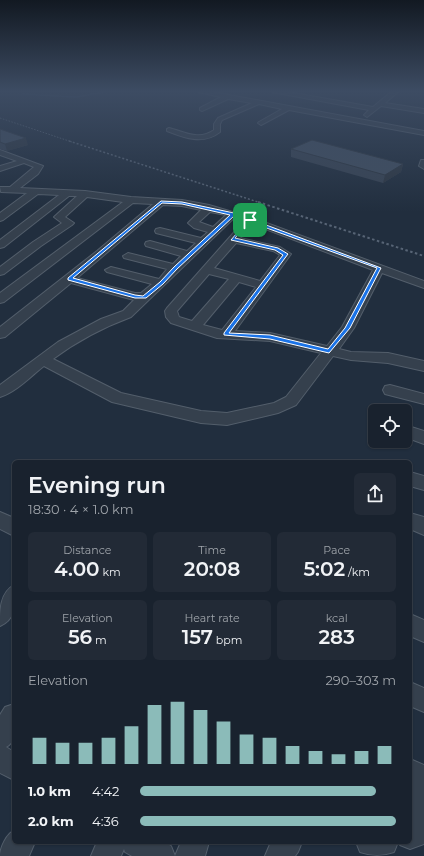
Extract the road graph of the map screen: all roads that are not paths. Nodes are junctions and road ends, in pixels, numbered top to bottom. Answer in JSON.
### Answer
{"nodes":[{"id":1,"x":177,"y":132,"type":"edge"},
{"id":2,"x":217,"y":132,"type":"edge"},
{"id":3,"x":0,"y":152,"type":"edge"},
{"id":4,"x":24,"y":161,"type":"junction"},
{"id":5,"x":0,"y":169,"type":"edge"},
{"id":6,"x":0,"y":189,"type":"edge"},
{"id":7,"x":13,"y":189,"type":"junction"},
{"id":8,"x":36,"y":191,"type":"junction"},
{"id":9,"x":67,"y":193,"type":"junction"},
{"id":10,"x":85,"y":194,"type":"junction"},
{"id":11,"x":131,"y":200,"type":"junction"},
{"id":12,"x":161,"y":202,"type":"junction"},
{"id":13,"x":209,"y":208,"type":"junction"},
{"id":14,"x":233,"y":214,"type":"junction"},
{"id":15,"x":0,"y":218,"type":"edge"},
{"id":16,"x":250,"y":220,"type":"junction"},
{"id":17,"x":160,"y":231,"type":"dead end"},
{"id":18,"x":215,"y":231,"type":"junction"},
{"id":19,"x":0,"y":234,"type":"edge"},
{"id":20,"x":12,"y":236,"type":"junction"},
{"id":21,"x":232,"y":239,"type":"junction"},
{"id":22,"x":204,"y":242,"type":"junction"},
{"id":23,"x":150,"y":244,"type":"dead end"},
{"id":24,"x":0,"y":245,"type":"edge"},
{"id":25,"x":189,"y":255,"type":"junction"},
{"id":26,"x":128,"y":256,"type":"dead end"},
{"id":27,"x":175,"y":268,"type":"junction"},
{"id":28,"x":379,"y":268,"type":"junction"},
{"id":29,"x":111,"y":270,"type":"dead end"},
{"id":30,"x":207,"y":270,"type":"junction"},
{"id":31,"x":0,"y":272,"type":"edge"},
{"id":32,"x":236,"y":278,"type":"junction"},
{"id":33,"x":69,"y":279,"type":"junction"},
{"id":34,"x":161,"y":283,"type":"junction"},
{"id":35,"x":263,"y":285,"type":"junction"},
{"id":36,"x":424,"y":285,"type":"edge"},
{"id":37,"x":144,"y":297,"type":"junction"},
{"id":38,"x":0,"y":299,"type":"edge"},
{"id":39,"x":194,"y":327,"type":"junction"},
{"id":40,"x":0,"y":334,"type":"edge"},
{"id":41,"x":226,"y":334,"type":"junction"},
{"id":42,"x":329,"y":352,"type":"junction"},
{"id":43,"x":42,"y":359,"type":"junction"},
{"id":44,"x":424,"y":366,"type":"edge"},
{"id":45,"x":390,"y":390,"type":"dead end"},
{"id":46,"x":0,"y":392,"type":"edge"},
{"id":47,"x":424,"y":399,"type":"edge"},
{"id":48,"x":412,"y":434,"type":"edge"},
{"id":49,"x":424,"y":438,"type":"edge"},
{"id":50,"x":412,"y":480,"type":"edge"},
{"id":51,"x":424,"y":483,"type":"edge"},
{"id":52,"x":412,"y":522,"type":"edge"},
{"id":53,"x":424,"y":526,"type":"edge"},
{"id":54,"x":12,"y":599,"type":"edge"},
{"id":55,"x":0,"y":615,"type":"edge"},
{"id":56,"x":412,"y":626,"type":"edge"},
{"id":57,"x":424,"y":630,"type":"edge"},
{"id":58,"x":412,"y":695,"type":"edge"},
{"id":59,"x":424,"y":700,"type":"edge"},
{"id":60,"x":12,"y":719,"type":"edge"},
{"id":61,"x":0,"y":737,"type":"edge"},
{"id":62,"x":0,"y":758,"type":"edge"},
{"id":63,"x":12,"y":766,"type":"edge"},
{"id":64,"x":412,"y":773,"type":"edge"},
{"id":65,"x":424,"y":778,"type":"edge"},
{"id":66,"x":424,"y":792,"type":"edge"},
{"id":67,"x":412,"y":834,"type":"edge"},
{"id":68,"x":20,"y":844,"type":"edge"},
{"id":69,"x":111,"y":844,"type":"edge"},
{"id":70,"x":139,"y":844,"type":"edge"},
{"id":71,"x":195,"y":844,"type":"edge"},
{"id":72,"x":286,"y":844,"type":"edge"},
{"id":73,"x":13,"y":856,"type":"edge"},
{"id":74,"x":106,"y":856,"type":"edge"},
{"id":75,"x":161,"y":856,"type":"edge"},
{"id":76,"x":190,"y":856,"type":"edge"},
{"id":77,"x":280,"y":856,"type":"edge"}],
"edges":[{"from":1,"to":2,"type":"street"},
{"from":3,"to":4,"type":"street"},
{"from":4,"to":5,"type":"street"},
{"from":4,"to":7,"type":"street"},
{"from":6,"to":7,"type":"street"},
{"from":7,"to":8,"type":"street"},
{"from":8,"to":9,"type":"street"},
{"from":8,"to":15,"type":"street"},
{"from":9,"to":10,"type":"street"},
{"from":9,"to":20,"type":"street"},
{"from":10,"to":11,"type":"street"},
{"from":10,"to":31,"type":"street"},
{"from":11,"to":12,"type":"street"},
{"from":11,"to":38,"type":"street"},
{"from":12,"to":13,"type":"street"},
{"from":12,"to":33,"type":"street"},
{"from":13,"to":14,"type":"street"},
{"from":13,"to":18,"type":"street"},
{"from":14,"to":16,"type":"street"},
{"from":14,"to":18,"type":"street"},
{"from":16,"to":21,"type":"street"},
{"from":16,"to":28,"type":"street"},
{"from":17,"to":22,"type":"street"},
{"from":18,"to":22,"type":"street"},
{"from":19,"to":20,"type":"street"},
{"from":20,"to":24,"type":"street"},
{"from":21,"to":30,"type":"street"},
{"from":21,"to":35,"type":"street"},
{"from":22,"to":25,"type":"street"},
{"from":23,"to":25,"type":"street"},
{"from":25,"to":27,"type":"street"},
{"from":26,"to":27,"type":"street"},
{"from":27,"to":34,"type":"street"},
{"from":28,"to":36,"type":"street"},
{"from":28,"to":42,"type":"street"},
{"from":29,"to":34,"type":"street"},
{"from":30,"to":32,"type":"street"},
{"from":30,"to":39,"type":"street"},
{"from":32,"to":35,"type":"street"},
{"from":32,"to":39,"type":"street"},
{"from":33,"to":37,"type":"street"},
{"from":33,"to":40,"type":"street"},
{"from":34,"to":37,"type":"street"},
{"from":35,"to":41,"type":"street"},
{"from":37,"to":43,"type":"street"},
{"from":39,"to":41,"type":"street"},
{"from":41,"to":42,"type":"street"},
{"from":42,"to":43,"type":"street"},
{"from":42,"to":44,"type":"street"},
{"from":43,"to":46,"type":"street"},
{"from":45,"to":47,"type":"street"},
{"from":48,"to":49,"type":"street"},
{"from":50,"to":51,"type":"street"},
{"from":52,"to":53,"type":"street"},
{"from":54,"to":55,"type":"street"},
{"from":56,"to":57,"type":"street"},
{"from":58,"to":59,"type":"street"},
{"from":60,"to":61,"type":"street"},
{"from":62,"to":63,"type":"street"},
{"from":64,"to":65,"type":"street"},
{"from":66,"to":67,"type":"street"},
{"from":68,"to":73,"type":"street"},
{"from":69,"to":74,"type":"street"},
{"from":70,"to":75,"type":"street"},
{"from":71,"to":76,"type":"street"},
{"from":72,"to":77,"type":"street"}]}
